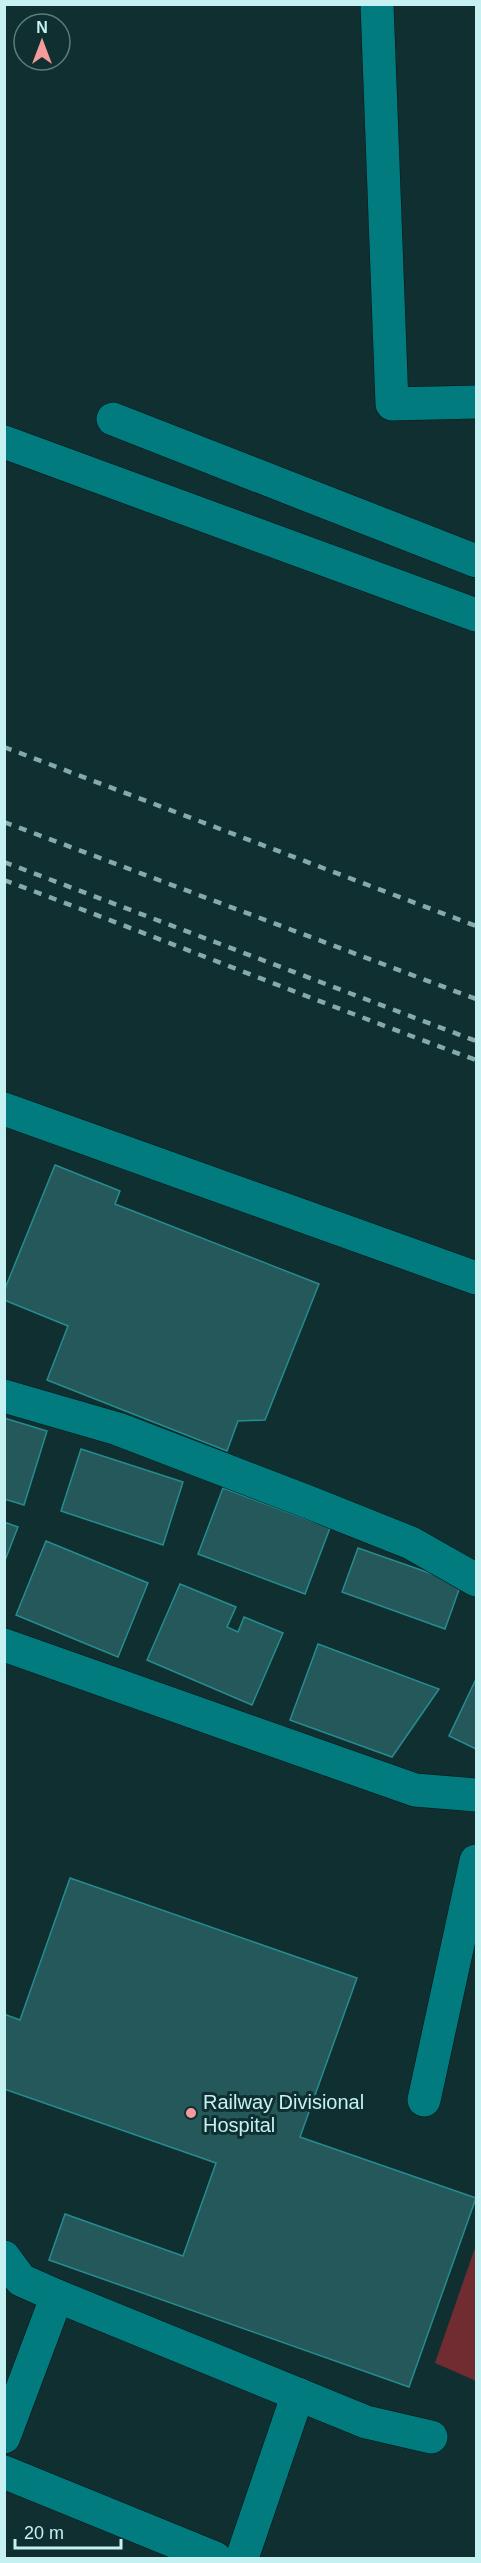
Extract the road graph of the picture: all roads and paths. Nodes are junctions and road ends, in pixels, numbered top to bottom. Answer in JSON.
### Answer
{"nodes":[{"id":1,"x":377,"y":4,"type":"edge"},
{"id":2,"x":477,"y":402,"type":"edge"},
{"id":3,"x":113,"y":419,"type":"dead end"},
{"id":4,"x":4,"y":442,"type":"edge"},
{"id":5,"x":477,"y":561,"type":"edge"},
{"id":6,"x":477,"y":615,"type":"edge"},
{"id":7,"x":4,"y":1109,"type":"edge"},
{"id":8,"x":477,"y":1278,"type":"edge"},
{"id":9,"x":4,"y":1396,"type":"edge"},
{"id":10,"x":477,"y":1580,"type":"edge"},
{"id":11,"x":4,"y":1645,"type":"edge"},
{"id":12,"x":477,"y":1795,"type":"edge"},
{"id":13,"x":477,"y":1861,"type":"edge"},
{"id":14,"x":424,"y":2100,"type":"dead end"},
{"id":15,"x":4,"y":2257,"type":"edge"},
{"id":16,"x":57,"y":2296,"type":"junction"},
{"id":17,"x":298,"y":2394,"type":"junction"},
{"id":18,"x":4,"y":2437,"type":"edge"},
{"id":19,"x":431,"y":2437,"type":"dead end"},
{"id":20,"x":4,"y":2472,"type":"edge"},
{"id":21,"x":215,"y":2559,"type":"edge"},
{"id":22,"x":242,"y":2559,"type":"edge"}],
"edges":[{"from":1,"to":2,"type":"street"},
{"from":3,"to":5,"type":"street"},
{"from":4,"to":6,"type":"street"},
{"from":7,"to":8,"type":"street"},
{"from":9,"to":10,"type":"street"},
{"from":11,"to":12,"type":"street"},
{"from":13,"to":14,"type":"street"},
{"from":15,"to":16,"type":"street"},
{"from":16,"to":17,"type":"street"},
{"from":16,"to":18,"type":"street"},
{"from":17,"to":19,"type":"street"},
{"from":17,"to":22,"type":"street"},
{"from":20,"to":21,"type":"street"}]}
